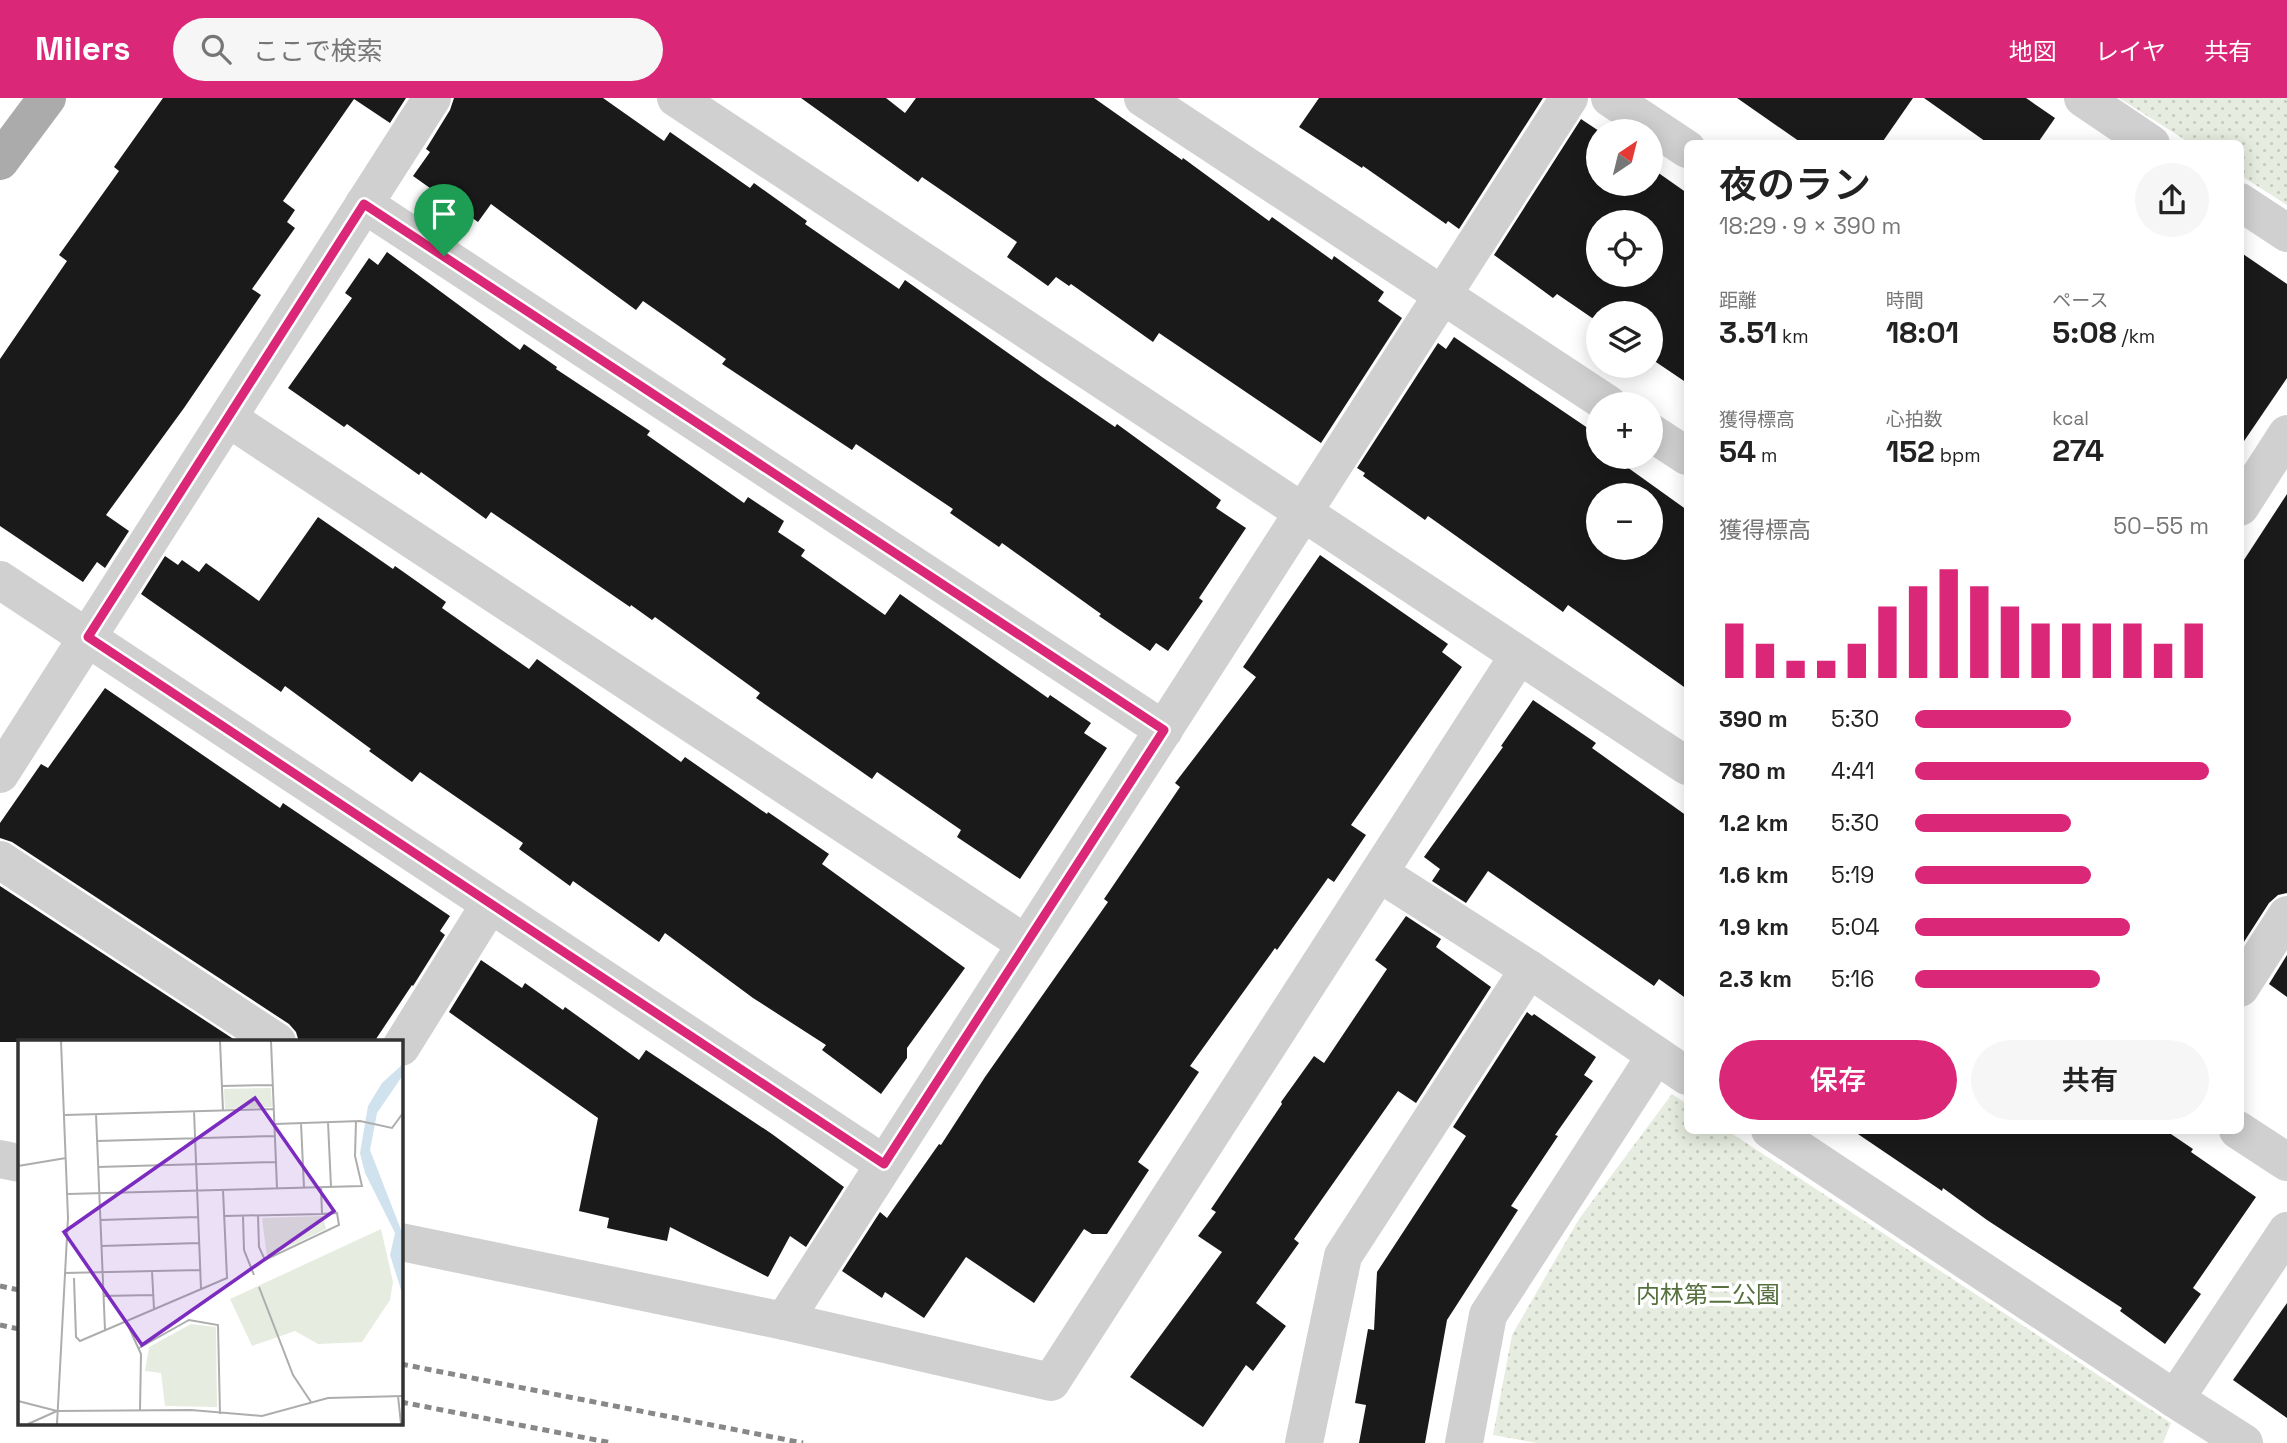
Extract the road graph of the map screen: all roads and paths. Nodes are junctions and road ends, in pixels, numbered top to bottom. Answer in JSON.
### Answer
{"nodes":[{"id":1,"x":47,"y":98,"type":"edge"},
{"id":2,"x":432,"y":98,"type":"edge"},
{"id":3,"x":676,"y":98,"type":"edge"},
{"id":4,"x":1143,"y":98,"type":"edge"},
{"id":5,"x":1569,"y":98,"type":"edge"},
{"id":6,"x":1610,"y":98,"type":"edge"},
{"id":7,"x":2082,"y":98,"type":"edge"},
{"id":8,"x":2145,"y":140,"type":"edge"},
{"id":9,"x":1684,"y":147,"type":"edge"},
{"id":10,"x":0,"y":161,"type":"edge"},
{"id":11,"x":364,"y":204,"type":"junction"},
{"id":12,"x":2244,"y":205,"type":"edge"},
{"id":13,"x":2287,"y":233,"type":"edge"},
{"id":14,"x":1443,"y":295,"type":"junction"},
{"id":15,"x":1590,"y":392,"type":"edge"},
{"id":16,"x":228,"y":418,"type":"junction"},
{"id":17,"x":2287,"y":434,"type":"edge"},
{"id":18,"x":1663,"y":440,"type":"edge"},
{"id":19,"x":1684,"y":454,"type":"edge"},
{"id":20,"x":2244,"y":501,"type":"edge"},
{"id":21,"x":1303,"y":512,"type":"junction"},
{"id":22,"x":0,"y":580,"type":"edge"},
{"id":23,"x":88,"y":637,"type":"junction"},
{"id":24,"x":1519,"y":655,"type":"junction"},
{"id":25,"x":1164,"y":730,"type":"junction"},
{"id":26,"x":1684,"y":764,"type":"edge"},
{"id":27,"x":0,"y":774,"type":"edge"},
{"id":28,"x":0,"y":860,"type":"edge"},
{"id":29,"x":1379,"y":873,"type":"junction"},
{"id":30,"x":490,"y":904,"type":"junction"},
{"id":31,"x":2287,"y":915,"type":"edge"},
{"id":32,"x":1026,"y":944,"type":"junction"},
{"id":33,"x":1529,"y":969,"type":"junction"},
{"id":34,"x":2244,"y":982,"type":"edge"},
{"id":35,"x":274,"y":1040,"type":"edge"},
{"id":36,"x":402,"y":1046,"type":"edge"},
{"id":37,"x":1672,"y":1065,"type":"edge"},
{"id":38,"x":1776,"y":1134,"type":"edge"},
{"id":39,"x":2244,"y":1134,"type":"edge"},
{"id":40,"x":2287,"y":1163,"type":"edge"},
{"id":41,"x":884,"y":1164,"type":"junction"},
{"id":42,"x":2287,"y":1231,"type":"edge"},
{"id":43,"x":402,"y":1242,"type":"edge"},
{"id":44,"x":784,"y":1321,"type":"junction"},
{"id":45,"x":2175,"y":1399,"type":"junction"},
{"id":46,"x":1304,"y":1443,"type":"edge"},
{"id":47,"x":1464,"y":1443,"type":"edge"},
{"id":48,"x":2244,"y":1443,"type":"edge"}],
"edges":[{"from":1,"to":10,"type":"main road"},
{"from":2,"to":11,"type":"street"},
{"from":3,"to":21,"type":"street"},
{"from":4,"to":14,"type":"street"},
{"from":5,"to":14,"type":"street"},
{"from":6,"to":9,"type":"street"},
{"from":7,"to":8,"type":"street"},
{"from":11,"to":16,"type":"street"},
{"from":11,"to":25,"type":"street"},
{"from":12,"to":13,"type":"street"},
{"from":14,"to":15,"type":"street"},
{"from":14,"to":21,"type":"street"},
{"from":16,"to":23,"type":"street"},
{"from":16,"to":32,"type":"street"},
{"from":17,"to":20,"type":"street"},
{"from":18,"to":19,"type":"street"},
{"from":21,"to":24,"type":"street"},
{"from":21,"to":25,"type":"street"},
{"from":22,"to":23,"type":"street"},
{"from":23,"to":27,"type":"street"},
{"from":23,"to":30,"type":"street"},
{"from":24,"to":26,"type":"street"},
{"from":24,"to":29,"type":"street"},
{"from":25,"to":32,"type":"street"},
{"from":28,"to":35,"type":"street"},
{"from":29,"to":33,"type":"street"},
{"from":29,"to":44,"type":"street"},
{"from":30,"to":36,"type":"street"},
{"from":30,"to":41,"type":"street"},
{"from":31,"to":34,"type":"street"},
{"from":32,"to":41,"type":"street"},
{"from":33,"to":37,"type":"street"},
{"from":33,"to":46,"type":"street"},
{"from":37,"to":47,"type":"street"},
{"from":38,"to":45,"type":"street"},
{"from":39,"to":40,"type":"street"},
{"from":41,"to":44,"type":"street"},
{"from":42,"to":45,"type":"street"},
{"from":43,"to":44,"type":"street"},
{"from":45,"to":48,"type":"street"}]}
